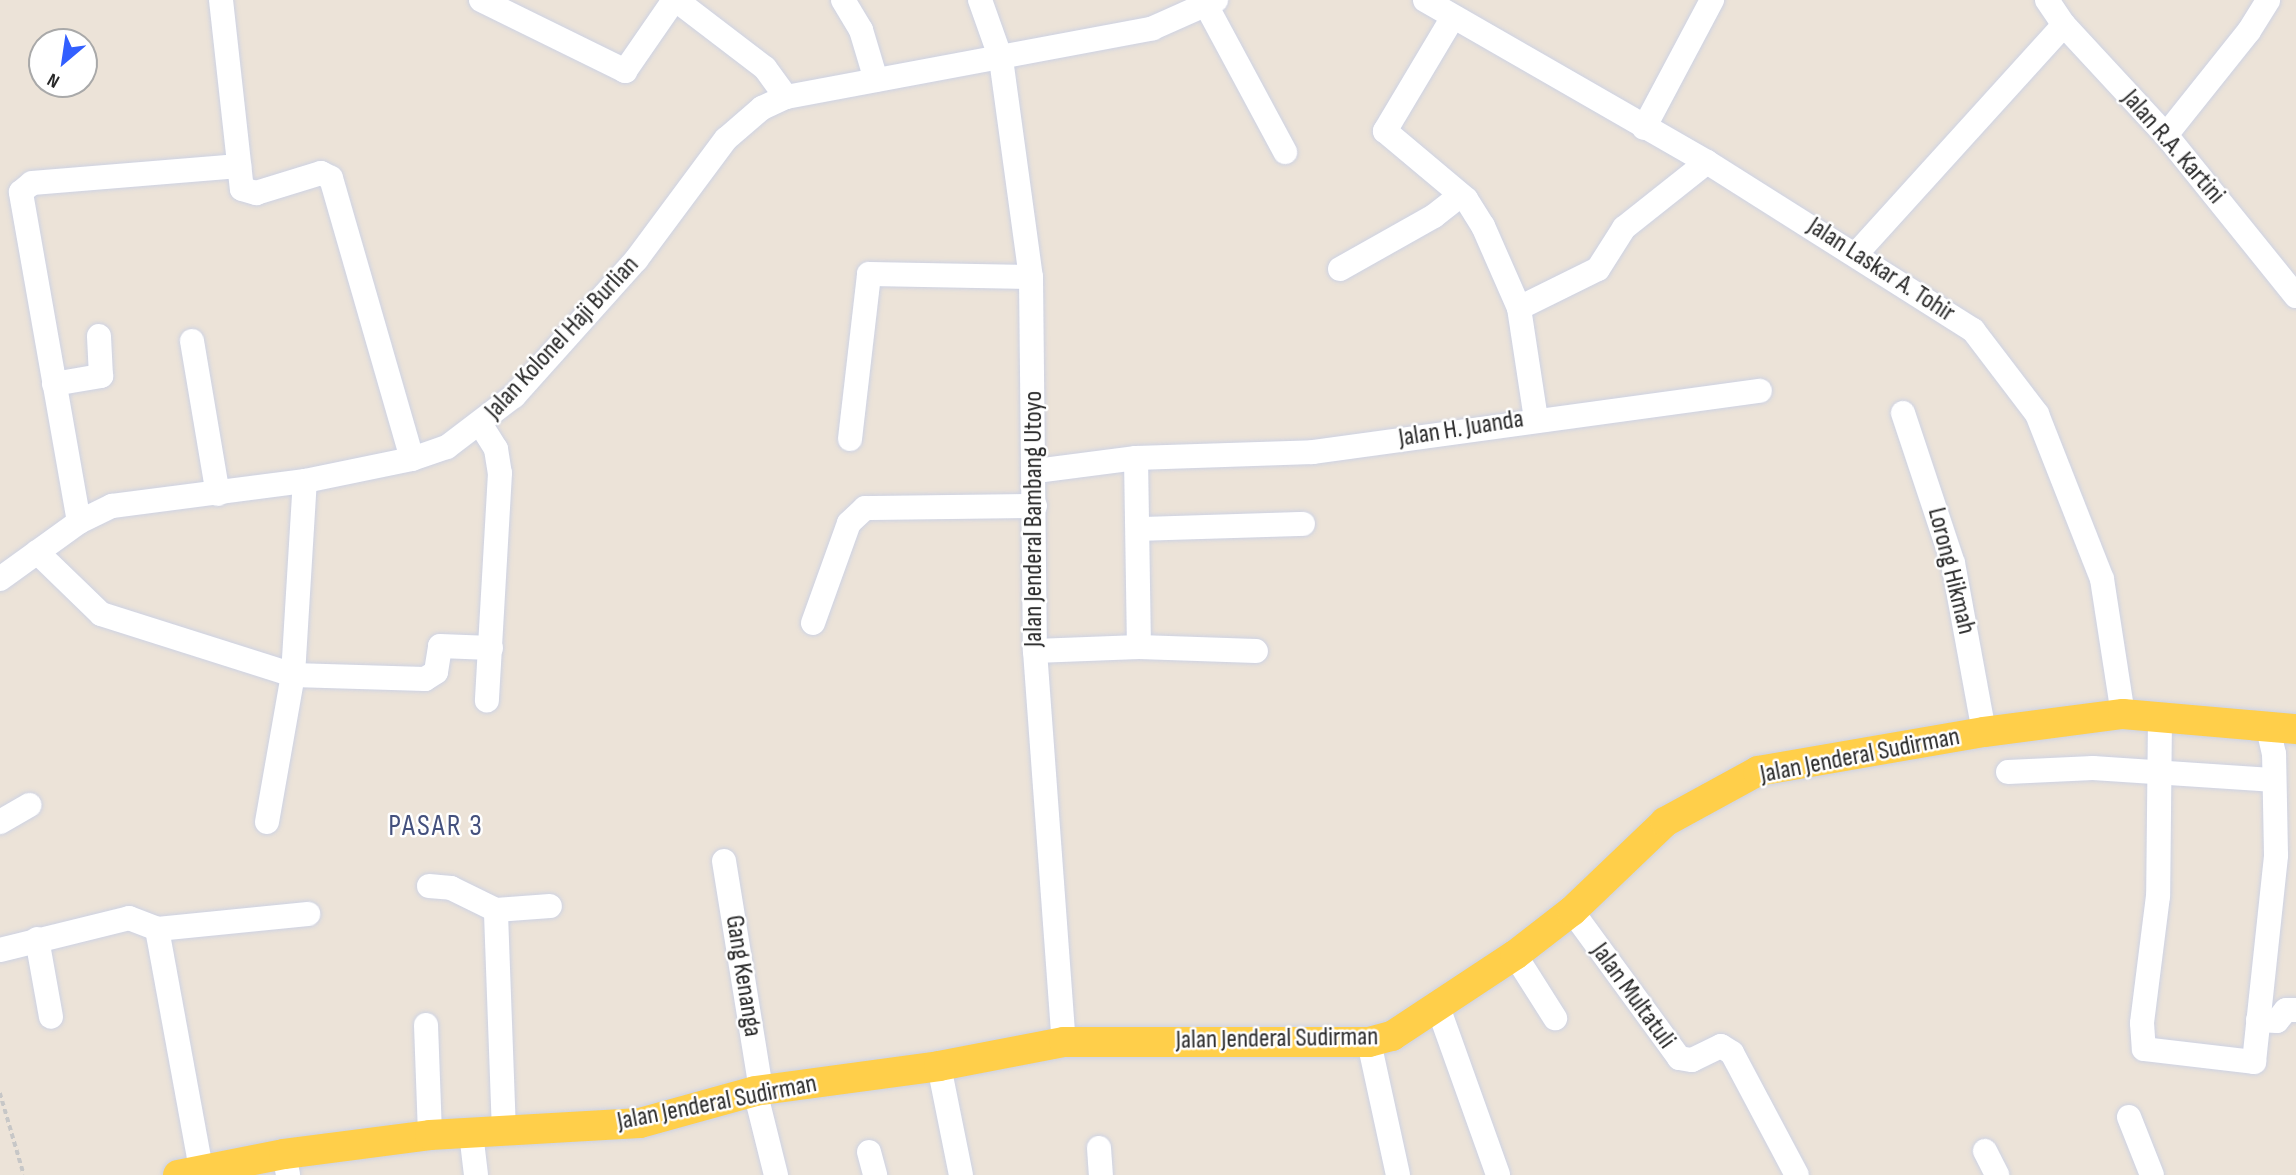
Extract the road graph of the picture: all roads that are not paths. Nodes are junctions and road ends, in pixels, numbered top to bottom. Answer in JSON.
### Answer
{"nodes":[{"id":1,"x":221,"y":0,"type":"edge"},
{"id":2,"x":481,"y":0,"type":"edge"},
{"id":3,"x":675,"y":0,"type":"edge"},
{"id":4,"x":843,"y":0,"type":"edge"},
{"id":5,"x":980,"y":0,"type":"edge"},
{"id":6,"x":1425,"y":0,"type":"edge"},
{"id":7,"x":1712,"y":0,"type":"edge"},
{"id":8,"x":2047,"y":0,"type":"edge"},
{"id":9,"x":2268,"y":0,"type":"edge"},
{"id":10,"x":1211,"y":3,"type":"edge"},
{"id":11,"x":1453,"y":17,"type":"junction"},
{"id":12,"x":2064,"y":25,"type":"junction"},
{"id":13,"x":1001,"y":59,"type":"junction"},
{"id":14,"x":876,"y":80,"type":"junction"},
{"id":15,"x":786,"y":97,"type":"junction"},
{"id":16,"x":1644,"y":128,"type":"junction"},
{"id":17,"x":2166,"y":135,"type":"junction"},
{"id":18,"x":1285,"y":152,"type":"dead end"},
{"id":19,"x":1707,"y":162,"type":"junction"},
{"id":20,"x":239,"y":166,"type":"junction"},
{"id":21,"x":1461,"y":195,"type":"junction"},
{"id":22,"x":1857,"y":253,"type":"junction"},
{"id":23,"x":1339,"y":269,"type":"dead end"},
{"id":24,"x":1031,"y":277,"type":"junction"},
{"id":25,"x":2296,"y":296,"type":"edge"},
{"id":26,"x":1519,"y":308,"type":"junction"},
{"id":27,"x":99,"y":336,"type":"dead end"},
{"id":28,"x":192,"y":341,"type":"dead end"},
{"id":29,"x":54,"y":384,"type":"junction"},
{"id":30,"x":1760,"y":391,"type":"dead end"},
{"id":31,"x":1903,"y":413,"type":"dead end"},
{"id":32,"x":1536,"y":419,"type":"junction"},
{"id":33,"x":481,"y":425,"type":"junction"},
{"id":34,"x":850,"y":439,"type":"dead end"},
{"id":35,"x":1136,"y":458,"type":"junction"},
{"id":36,"x":412,"y":459,"type":"junction"},
{"id":37,"x":1036,"y":471,"type":"junction"},
{"id":38,"x":305,"y":481,"type":"junction"},
{"id":39,"x":218,"y":494,"type":"junction"},
{"id":40,"x":1035,"y":506,"type":"junction"},
{"id":41,"x":79,"y":522,"type":"junction"},
{"id":42,"x":1303,"y":524,"type":"dead end"},
{"id":43,"x":1140,"y":529,"type":"junction"},
{"id":44,"x":37,"y":552,"type":"junction"},
{"id":45,"x":0,"y":579,"type":"edge"},
{"id":46,"x":813,"y":623,"type":"dead end"},
{"id":47,"x":1139,"y":647,"type":"junction"},
{"id":48,"x":491,"y":648,"type":"junction"},
{"id":49,"x":1035,"y":651,"type":"junction"},
{"id":50,"x":1256,"y":651,"type":"dead end"},
{"id":51,"x":293,"y":675,"type":"junction"},
{"id":52,"x":487,"y":701,"type":"dead end"},
{"id":53,"x":2123,"y":714,"type":"junction"},
{"id":54,"x":2160,"y":718,"type":"junction"},
{"id":55,"x":2282,"y":729,"type":"edge"},
{"id":56,"x":1984,"y":732,"type":"junction"},
{"id":57,"x":2008,"y":772,"type":"dead end"},
{"id":58,"x":2158,"y":772,"type":"junction"},
{"id":59,"x":2272,"y":780,"type":"junction"},
{"id":60,"x":29,"y":805,"type":"dead end"},
{"id":61,"x":0,"y":822,"type":"edge"},
{"id":62,"x":267,"y":822,"type":"dead end"},
{"id":63,"x":724,"y":861,"type":"dead end"},
{"id":64,"x":429,"y":886,"type":"dead end"},
{"id":65,"x":550,"y":906,"type":"dead end"},
{"id":66,"x":496,"y":910,"type":"junction"},
{"id":67,"x":1572,"y":911,"type":"junction"},
{"id":68,"x":308,"y":914,"type":"dead end"},
{"id":69,"x":157,"y":929,"type":"junction"},
{"id":70,"x":37,"y":939,"type":"junction"},
{"id":71,"x":0,"y":950,"type":"edge"},
{"id":72,"x":1515,"y":954,"type":"junction"},
{"id":73,"x":1438,"y":1007,"type":"junction"},
{"id":74,"x":2296,"y":1010,"type":"edge"},
{"id":75,"x":51,"y":1017,"type":"dead end"},
{"id":76,"x":1555,"y":1018,"type":"dead end"},
{"id":77,"x":2258,"y":1020,"type":"junction"},
{"id":78,"x":426,"y":1025,"type":"dead end"},
{"id":79,"x":1064,"y":1042,"type":"junction"},
{"id":80,"x":1369,"y":1042,"type":"junction"},
{"id":81,"x":939,"y":1066,"type":"junction"},
{"id":82,"x":758,"y":1090,"type":"junction"},
{"id":83,"x":2129,"y":1117,"type":"dead end"},
{"id":84,"x":504,"y":1132,"type":"junction"},
{"id":85,"x":471,"y":1133,"type":"junction"},
{"id":86,"x":430,"y":1135,"type":"junction"},
{"id":87,"x":1099,"y":1148,"type":"dead end"},
{"id":88,"x":1985,"y":1151,"type":"dead end"},
{"id":89,"x":286,"y":1165,"type":"edge"},
{"id":90,"x":194,"y":1173,"type":"edge"},
{"id":91,"x":476,"y":1175,"type":"edge"},
{"id":92,"x":776,"y":1175,"type":"edge"},
{"id":93,"x":961,"y":1175,"type":"edge"},
{"id":94,"x":1101,"y":1175,"type":"edge"},
{"id":95,"x":1398,"y":1175,"type":"edge"},
{"id":96,"x":1498,"y":1175,"type":"edge"},
{"id":97,"x":1797,"y":1175,"type":"edge"},
{"id":98,"x":1997,"y":1175,"type":"edge"},
{"id":99,"x":2152,"y":1175,"type":"edge"}],
"edges":[{"from":1,"to":20,"type":"street"},
{"from":2,"to":3,"type":"street"},
{"from":3,"to":15,"type":"street"},
{"from":4,"to":14,"type":"street"},
{"from":5,"to":13,"type":"street","name":"Jalan Jenderal Bambang Utoyo"},
{"from":6,"to":11,"type":"street","name":"Jalan Laskar A. Tohir"},
{"from":7,"to":16,"type":"street"},
{"from":8,"to":12,"type":"street","name":"Jalan R.A. Kartini"},
{"from":9,"to":17,"type":"street"},
{"from":10,"to":13,"type":"street"},
{"from":10,"to":18,"type":"street"},
{"from":11,"to":16,"type":"street","name":"Jalan Laskar A. Tohir"},
{"from":11,"to":21,"type":"street","name":"Jalan H. Juanda"},
{"from":12,"to":17,"type":"street","name":"Jalan R.A. Kartini"},
{"from":12,"to":22,"type":"street"},
{"from":13,"to":14,"type":"street","name":"Jalan Kolonel Haji Burlian"},
{"from":13,"to":24,"type":"street","name":"Jalan Jenderal Bambang Utoyo"},
{"from":14,"to":15,"type":"street","name":"Jalan Kolonel Haji Burlian"},
{"from":15,"to":33,"type":"street","name":"Jalan Kolonel Haji Burlian"},
{"from":16,"to":19,"type":"street","name":"Jalan Laskar A. Tohir"},
{"from":17,"to":25,"type":"street","name":"Jalan R.A. Kartini"},
{"from":19,"to":22,"type":"street","name":"Jalan Laskar A. Tohir"},
{"from":19,"to":26,"type":"street"},
{"from":20,"to":29,"type":"street"},
{"from":20,"to":36,"type":"street"},
{"from":21,"to":23,"type":"street"},
{"from":21,"to":26,"type":"street","name":"Jalan H. Juanda"},
{"from":22,"to":53,"type":"street","name":"Jalan Laskar A. Tohir"},
{"from":24,"to":34,"type":"street"},
{"from":24,"to":37,"type":"street","name":"Jalan Jenderal Bambang Utoyo"},
{"from":26,"to":32,"type":"street","name":"Jalan H. Juanda"},
{"from":27,"to":29,"type":"street"},
{"from":28,"to":39,"type":"street"},
{"from":29,"to":41,"type":"street"},
{"from":30,"to":32,"type":"street"},
{"from":31,"to":56,"type":"street","name":"Lorong Hikmah"},
{"from":32,"to":35,"type":"street","name":"Jalan H. Juanda"},
{"from":33,"to":36,"type":"street","name":"Jalan Kolonel Haji Burlian"},
{"from":33,"to":48,"type":"street"},
{"from":35,"to":37,"type":"street","name":"Jalan H. Juanda"},
{"from":35,"to":43,"type":"street"},
{"from":36,"to":38,"type":"street","name":"Jalan Kolonel Haji Burlian"},
{"from":37,"to":40,"type":"street","name":"Jalan Jenderal Bambang Utoyo"},
{"from":38,"to":39,"type":"street","name":"Jalan Kolonel Haji Burlian"},
{"from":38,"to":51,"type":"street"},
{"from":39,"to":41,"type":"street","name":"Jalan Kolonel Haji Burlian"},
{"from":40,"to":46,"type":"street"},
{"from":40,"to":49,"type":"street","name":"Jalan Jenderal Bambang Utoyo"},
{"from":41,"to":44,"type":"street","name":"Jalan Kolonel Haji Burlian"},
{"from":42,"to":43,"type":"street"},
{"from":43,"to":47,"type":"street"},
{"from":44,"to":45,"type":"street","name":"Jalan Kolonel Haji Burlian"},
{"from":44,"to":51,"type":"street"},
{"from":47,"to":49,"type":"street"},
{"from":47,"to":50,"type":"street"},
{"from":48,"to":51,"type":"street"},
{"from":48,"to":52,"type":"street"},
{"from":49,"to":79,"type":"street","name":"Jalan Jenderal Bambang Utoyo"},
{"from":51,"to":62,"type":"street"},
{"from":53,"to":54,"type":"main road","name":"Jalan Jenderal Sudirman"},
{"from":53,"to":56,"type":"main road","name":"Jalan Jenderal Sudirman"},
{"from":54,"to":55,"type":"main road","name":"Jalan Jenderal Sudirman"},
{"from":54,"to":58,"type":"street"},
{"from":55,"to":59,"type":"street"},
{"from":56,"to":67,"type":"main road","name":"Jalan Jenderal Sudirman"},
{"from":57,"to":58,"type":"street"},
{"from":58,"to":59,"type":"street"},
{"from":58,"to":77,"type":"street"},
{"from":59,"to":77,"type":"street"},
{"from":60,"to":61,"type":"street"},
{"from":63,"to":82,"type":"street","name":"Gang Kenanga"},
{"from":64,"to":66,"type":"street"},
{"from":65,"to":66,"type":"street"},
{"from":66,"to":84,"type":"street"},
{"from":67,"to":72,"type":"main road","name":"Jalan Jenderal Sudirman"},
{"from":67,"to":97,"type":"street","name":"Jalan Multatuli"},
{"from":68,"to":69,"type":"street"},
{"from":69,"to":70,"type":"street"},
{"from":69,"to":90,"type":"street"},
{"from":70,"to":71,"type":"street"},
{"from":70,"to":75,"type":"street"},
{"from":72,"to":73,"type":"main road","name":"Jalan Jenderal Sudirman"},
{"from":72,"to":76,"type":"street"},
{"from":73,"to":80,"type":"main road","name":"Jalan Jenderal Sudirman"},
{"from":73,"to":96,"type":"street"},
{"from":74,"to":77,"type":"street"},
{"from":78,"to":86,"type":"street"},
{"from":79,"to":80,"type":"main road","name":"Jalan Jenderal Sudirman"},
{"from":79,"to":81,"type":"main road","name":"Jalan Jenderal Sudirman"},
{"from":80,"to":95,"type":"street"},
{"from":81,"to":82,"type":"main road","name":"Jalan Jenderal Sudirman"},
{"from":81,"to":93,"type":"street"},
{"from":82,"to":84,"type":"main road","name":"Jalan Jenderal Sudirman"},
{"from":82,"to":92,"type":"street","name":"Gang Kenanga"},
{"from":83,"to":99,"type":"street"},
{"from":84,"to":85,"type":"main road","name":"Jalan Jenderal Sudirman"},
{"from":85,"to":86,"type":"main road","name":"Jalan Jenderal Sudirman"},
{"from":85,"to":91,"type":"street"},
{"from":86,"to":89,"type":"main road","name":"Jalan Jenderal Sudirman"},
{"from":87,"to":94,"type":"street"},
{"from":88,"to":98,"type":"street"},
{"from":89,"to":90,"type":"main road","name":"Jalan Jenderal Sudirman"}]}
